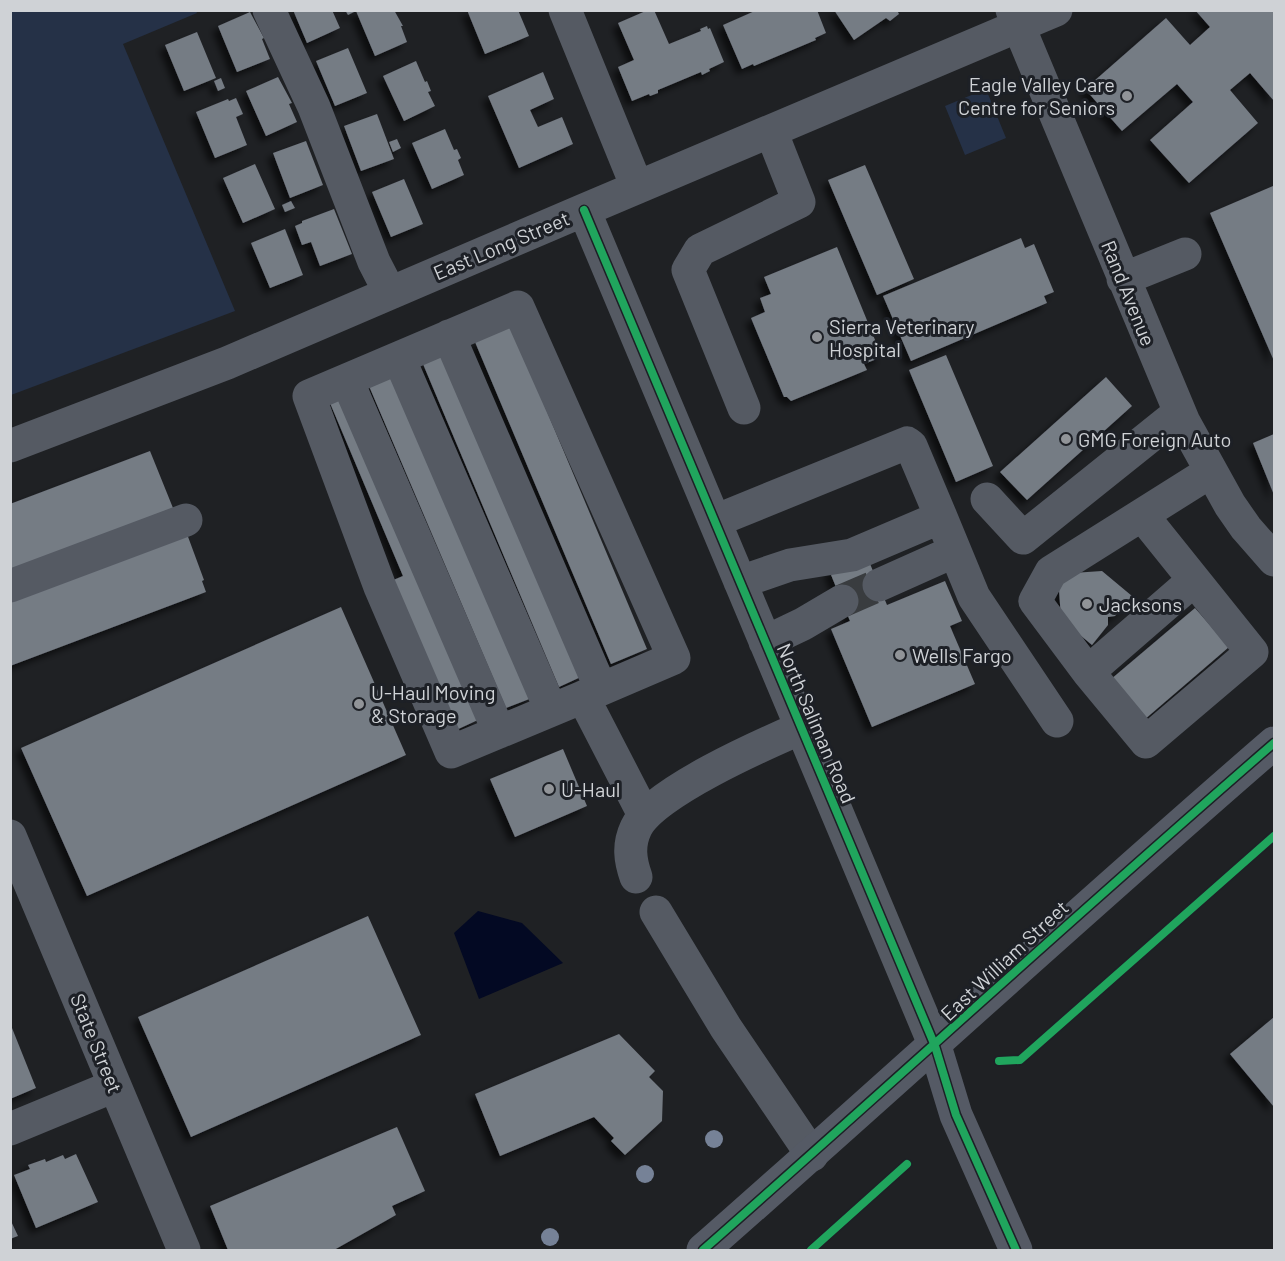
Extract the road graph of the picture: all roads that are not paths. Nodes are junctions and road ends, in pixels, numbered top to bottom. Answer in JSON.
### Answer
{"nodes":[{"id":1,"x":269,"y":10,"type":"edge"},
{"id":2,"x":565,"y":10,"type":"edge"},
{"id":3,"x":1056,"y":10,"type":"edge"},
{"id":4,"x":1015,"y":19,"type":"edge"},
{"id":5,"x":771,"y":131,"type":"junction"},
{"id":6,"x":637,"y":188,"type":"junction"},
{"id":7,"x":584,"y":210,"type":"junction"},
{"id":8,"x":1185,"y":254,"type":"dead end"},
{"id":9,"x":1123,"y":279,"type":"junction"},
{"id":10,"x":390,"y":292,"type":"junction"},
{"id":11,"x":449,"y":336,"type":"junction"},
{"id":12,"x":399,"y":358,"type":"junction"},
{"id":13,"x":347,"y":380,"type":"junction"},
{"id":14,"x":744,"y":408,"type":"dead end"},
{"id":15,"x":1179,"y":413,"type":"junction"},
{"id":16,"x":10,"y":446,"type":"edge"},
{"id":17,"x":1210,"y":472,"type":"junction"},
{"id":18,"x":987,"y":500,"type":"dead end"},
{"id":19,"x":1142,"y":515,"type":"junction"},
{"id":20,"x":941,"y":518,"type":"junction"},
{"id":21,"x":186,"y":520,"type":"dead end"},
{"id":22,"x":715,"y":521,"type":"junction"},
{"id":23,"x":956,"y":552,"type":"junction"},
{"id":24,"x":1275,"y":560,"type":"edge"},
{"id":25,"x":1194,"y":580,"type":"junction"},
{"id":26,"x":740,"y":582,"type":"junction"},
{"id":27,"x":879,"y":585,"type":"tunnel mouth"},
{"id":28,"x":10,"y":586,"type":"edge"},
{"id":29,"x":842,"y":601,"type":"tunnel mouth"},
{"id":30,"x":765,"y":642,"type":"junction"},
{"id":31,"x":1088,"y":672,"type":"junction"},
{"id":32,"x":592,"y":693,"type":"junction"},
{"id":33,"x":551,"y":710,"type":"junction"},
{"id":34,"x":1057,"y":721,"type":"dead end"},
{"id":35,"x":801,"y":728,"type":"junction"},
{"id":36,"x":499,"y":732,"type":"junction"},
{"id":37,"x":1275,"y":742,"type":"edge"},
{"id":38,"x":644,"y":815,"type":"junction"},
{"id":39,"x":10,"y":836,"type":"edge"},
{"id":40,"x":636,"y":877,"type":"dead end"},
{"id":41,"x":656,"y":912,"type":"dead end"},
{"id":42,"x":935,"y":1046,"type":"junction"},
{"id":43,"x":114,"y":1086,"type":"junction"},
{"id":44,"x":10,"y":1129,"type":"edge"},
{"id":45,"x":812,"y":1155,"type":"junction"},
{"id":46,"x":183,"y":1251,"type":"edge"},
{"id":47,"x":704,"y":1251,"type":"edge"},
{"id":48,"x":1016,"y":1251,"type":"edge"}],
"edges":[{"from":1,"to":10,"type":"street"},
{"from":2,"to":6,"type":"street"},
{"from":3,"to":4,"type":"street","name":"East Long Street"},
{"from":4,"to":5,"type":"street","name":"East Long Street"},
{"from":4,"to":9,"type":"street","name":"Rand Avenue"},
{"from":5,"to":6,"type":"street","name":"East Long Street"},
{"from":5,"to":14,"type":"street"},
{"from":6,"to":7,"type":"street","name":"East Long Street"},
{"from":7,"to":10,"type":"street","name":"East Long Street"},
{"from":7,"to":22,"type":"street","name":"North Saliman Road"},
{"from":8,"to":9,"type":"street"},
{"from":9,"to":15,"type":"street","name":"Rand Avenue"},
{"from":10,"to":16,"type":"street","name":"East Long Street"},
{"from":11,"to":12,"type":"street"},
{"from":11,"to":32,"type":"street"},
{"from":11,"to":32,"type":"street"},
{"from":12,"to":13,"type":"street"},
{"from":12,"to":33,"type":"street"},
{"from":13,"to":36,"type":"street"},
{"from":13,"to":36,"type":"street"},
{"from":15,"to":17,"type":"street","name":"Rand Avenue"},
{"from":15,"to":18,"type":"street"},
{"from":17,"to":19,"type":"street"},
{"from":17,"to":24,"type":"street","name":"Rand Avenue"},
{"from":19,"to":25,"type":"street"},
{"from":19,"to":31,"type":"street"},
{"from":20,"to":22,"type":"street"},
{"from":20,"to":23,"type":"street"},
{"from":20,"to":26,"type":"street"},
{"from":21,"to":28,"type":"street"},
{"from":22,"to":26,"type":"street","name":"North Saliman Road"},
{"from":23,"to":27,"type":"street"},
{"from":23,"to":34,"type":"street"},
{"from":25,"to":31,"type":"street"},
{"from":25,"to":31,"type":"street"},
{"from":26,"to":30,"type":"street","name":"North Saliman Road"},
{"from":29,"to":30,"type":"street"},
{"from":30,"to":35,"type":"street","name":"North Saliman Road"},
{"from":32,"to":33,"type":"street"},
{"from":32,"to":38,"type":"street"},
{"from":33,"to":36,"type":"street"},
{"from":35,"to":38,"type":"street"},
{"from":35,"to":42,"type":"street","name":"North Saliman Road"},
{"from":37,"to":42,"type":"main road","name":"East William Street"},
{"from":38,"to":40,"type":"street"},
{"from":39,"to":43,"type":"street","name":"State Street"},
{"from":41,"to":45,"type":"street"},
{"from":42,"to":45,"type":"main road","name":"East William Street"},
{"from":42,"to":48,"type":"main road","name":"North Saliman Road"},
{"from":43,"to":44,"type":"street"},
{"from":43,"to":46,"type":"street","name":"State Street"},
{"from":45,"to":47,"type":"main road","name":"East William Street"}]}
